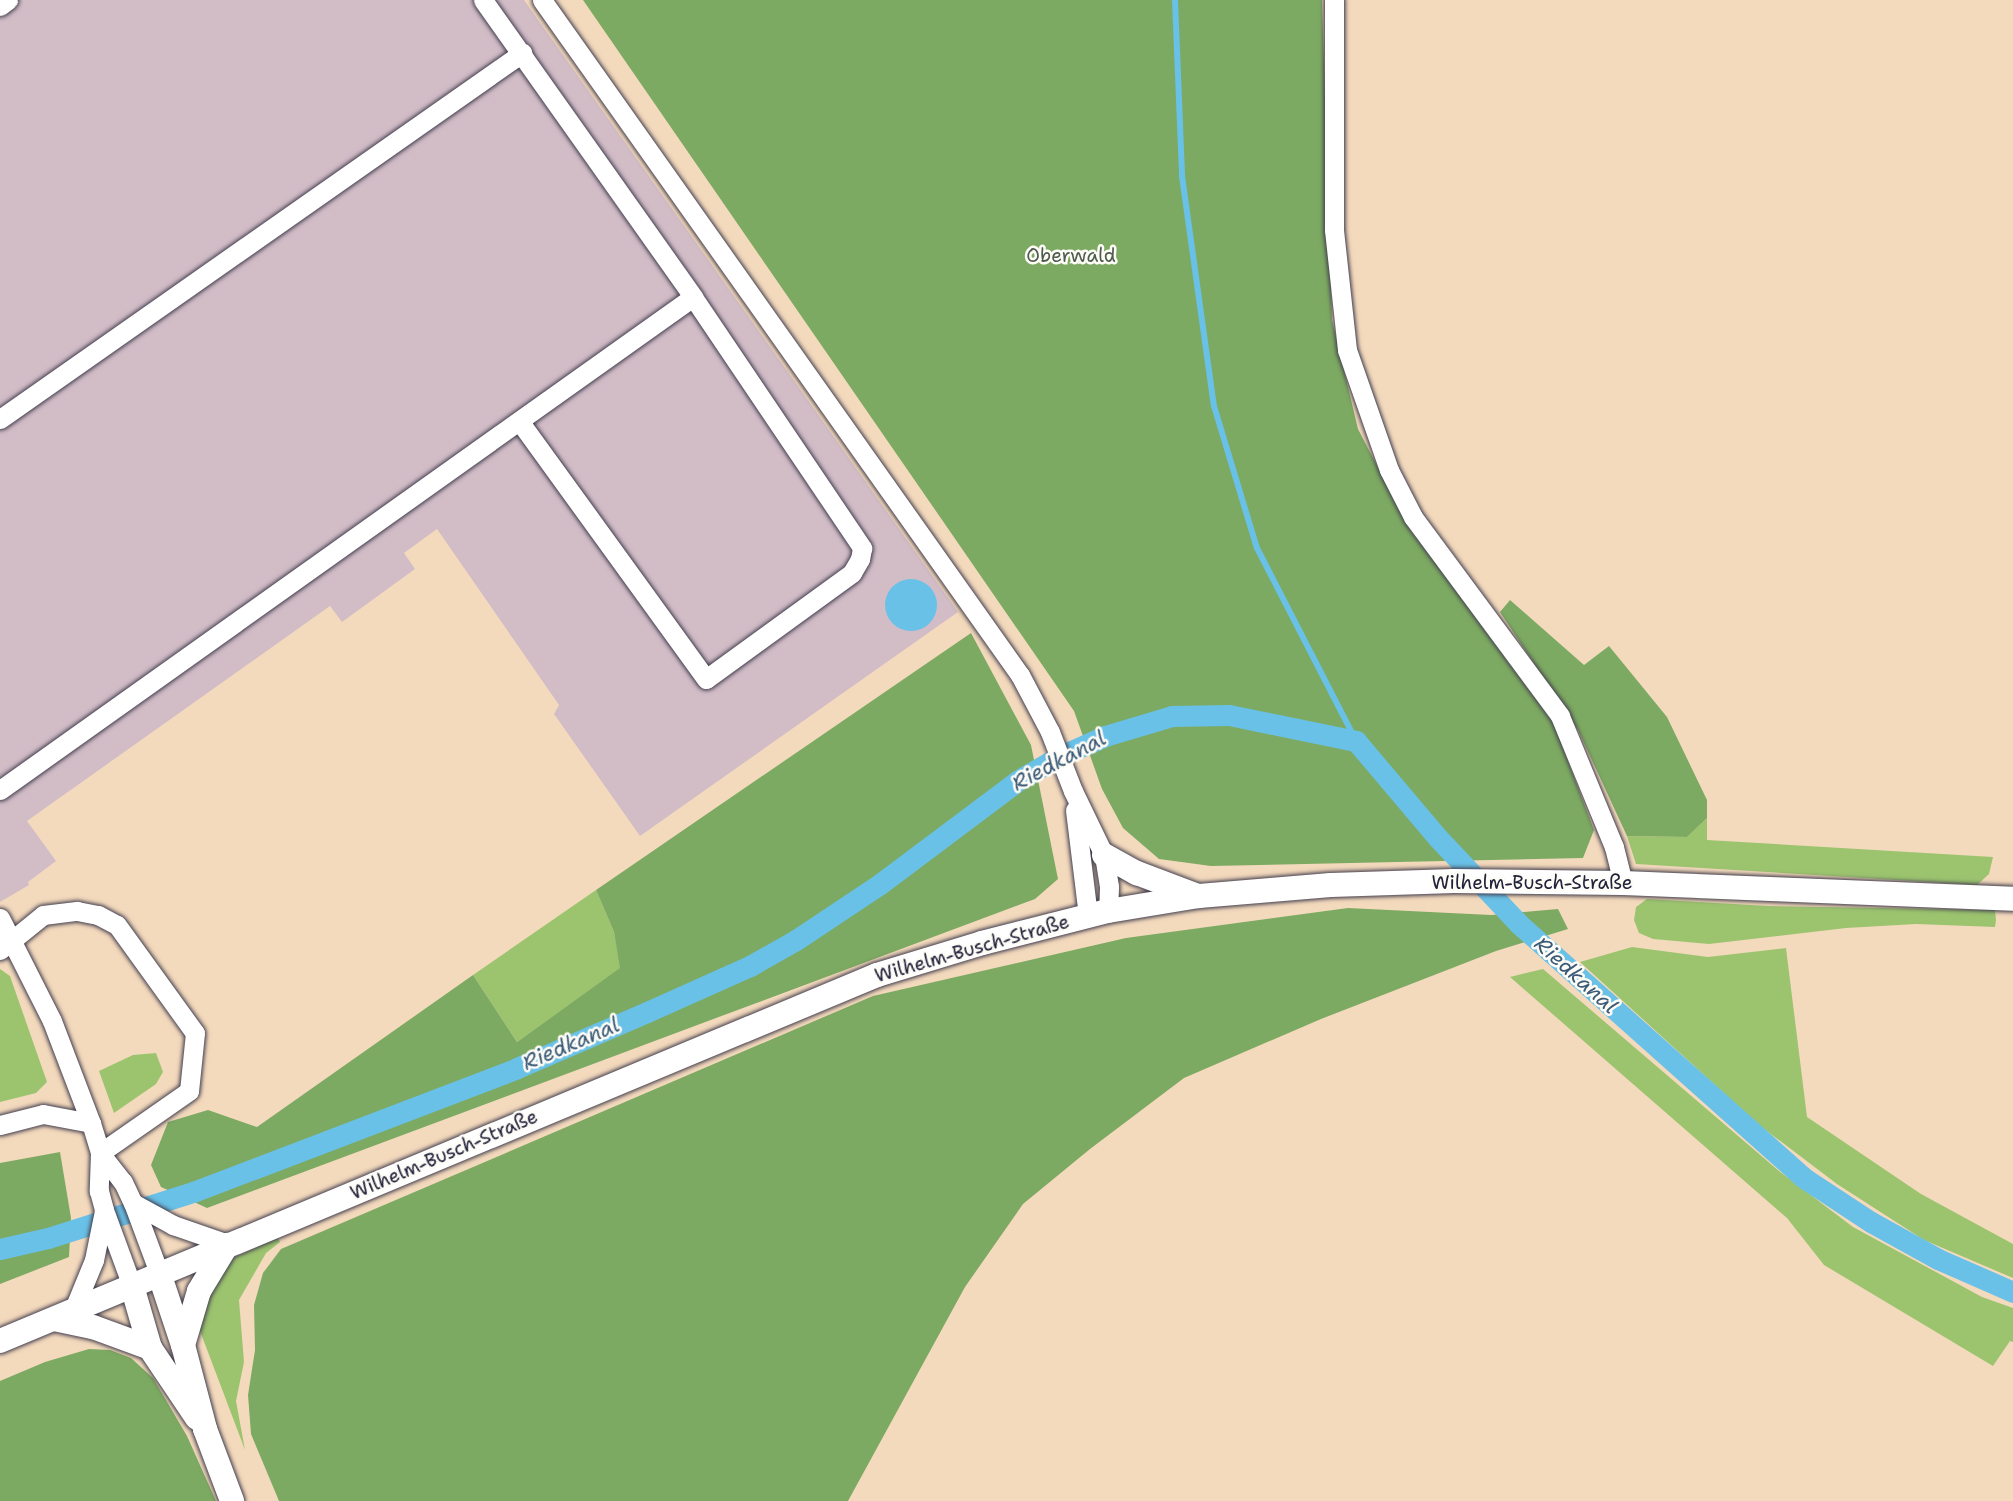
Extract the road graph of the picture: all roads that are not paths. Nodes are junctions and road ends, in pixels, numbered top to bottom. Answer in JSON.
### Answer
{"nodes":[{"id":1,"x":8,"y":0,"type":"edge"},
{"id":2,"x":484,"y":0,"type":"edge"},
{"id":3,"x":542,"y":0,"type":"edge"},
{"id":4,"x":1334,"y":0,"type":"edge"},
{"id":5,"x":0,"y":6,"type":"edge"},
{"id":6,"x":522,"y":53,"type":"junction"},
{"id":7,"x":693,"y":297,"type":"junction"},
{"id":8,"x":0,"y":419,"type":"edge"},
{"id":9,"x":520,"y":422,"type":"junction"},
{"id":10,"x":0,"y":790,"type":"edge"},
{"id":11,"x":1073,"y":791,"type":"junction"},
{"id":12,"x":1104,"y":855,"type":"junction"},
{"id":13,"x":1623,"y":883,"type":"junction"},
{"id":14,"x":1199,"y":896,"type":"junction"},
{"id":15,"x":2013,"y":899,"type":"edge"},
{"id":16,"x":1098,"y":914,"type":"junction"},
{"id":17,"x":0,"y":918,"type":"edge"},
{"id":18,"x":7,"y":946,"type":"edge"},
{"id":19,"x":91,"y":1123,"type":"junction"},
{"id":20,"x":0,"y":1125,"type":"edge"},
{"id":21,"x":100,"y":1153,"type":"junction"},
{"id":22,"x":142,"y":1213,"type":"junction"},
{"id":23,"x":106,"y":1233,"type":"junction"},
{"id":24,"x":228,"y":1244,"type":"junction"},
{"id":25,"x":159,"y":1273,"type":"junction"},
{"id":26,"x":132,"y":1286,"type":"junction"},
{"id":27,"x":64,"y":1315,"type":"junction"},
{"id":28,"x":0,"y":1341,"type":"edge"},
{"id":29,"x":183,"y":1345,"type":"junction"},
{"id":30,"x":150,"y":1348,"type":"junction"},
{"id":31,"x":205,"y":1429,"type":"junction"},
{"id":32,"x":232,"y":1501,"type":"edge"}],
"edges":[{"from":1,"to":5,"type":"street"},
{"from":2,"to":6,"type":"street"},
{"from":3,"to":11,"type":"street"},
{"from":4,"to":13,"type":"street"},
{"from":6,"to":7,"type":"street"},
{"from":6,"to":8,"type":"street"},
{"from":7,"to":9,"type":"street"},
{"from":7,"to":9,"type":"street"},
{"from":9,"to":10,"type":"street"},
{"from":11,"to":12,"type":"street"},
{"from":11,"to":16,"type":"street"},
{"from":12,"to":14,"type":"main road"},
{"from":12,"to":16,"type":"street"},
{"from":13,"to":14,"type":"main road","name":"Wilhelm-Busch-Straße"},
{"from":13,"to":15,"type":"main road","name":"Wilhelm-Busch-Straße"},
{"from":14,"to":16,"type":"main road","name":"Wilhelm-Busch-Straße"},
{"from":16,"to":24,"type":"main road","name":"Wilhelm-Busch-Straße"},
{"from":17,"to":18,"type":"street"},
{"from":18,"to":19,"type":"street"},
{"from":18,"to":21,"type":"street"},
{"from":19,"to":20,"type":"street"},
{"from":19,"to":21,"type":"street"},
{"from":21,"to":22,"type":"street"},
{"from":21,"to":23,"type":"street"},
{"from":22,"to":24,"type":"street"},
{"from":22,"to":25,"type":"street"},
{"from":23,"to":26,"type":"street"},
{"from":23,"to":27,"type":"street"},
{"from":24,"to":25,"type":"main road","name":"Wilhelm-Busch-Straße"},
{"from":24,"to":29,"type":"main road"},
{"from":25,"to":26,"type":"main road","name":"Wilhelm-Busch-Straße"},
{"from":25,"to":29,"type":"main road"},
{"from":26,"to":27,"type":"main road","name":"Wilhelm-Busch-Straße"},
{"from":26,"to":30,"type":"main road"},
{"from":27,"to":28,"type":"main road","name":"Wilhelm-Busch-Straße"},
{"from":27,"to":30,"type":"main road"},
{"from":29,"to":31,"type":"main road"},
{"from":30,"to":31,"type":"main road"},
{"from":31,"to":32,"type":"main road"}]}
